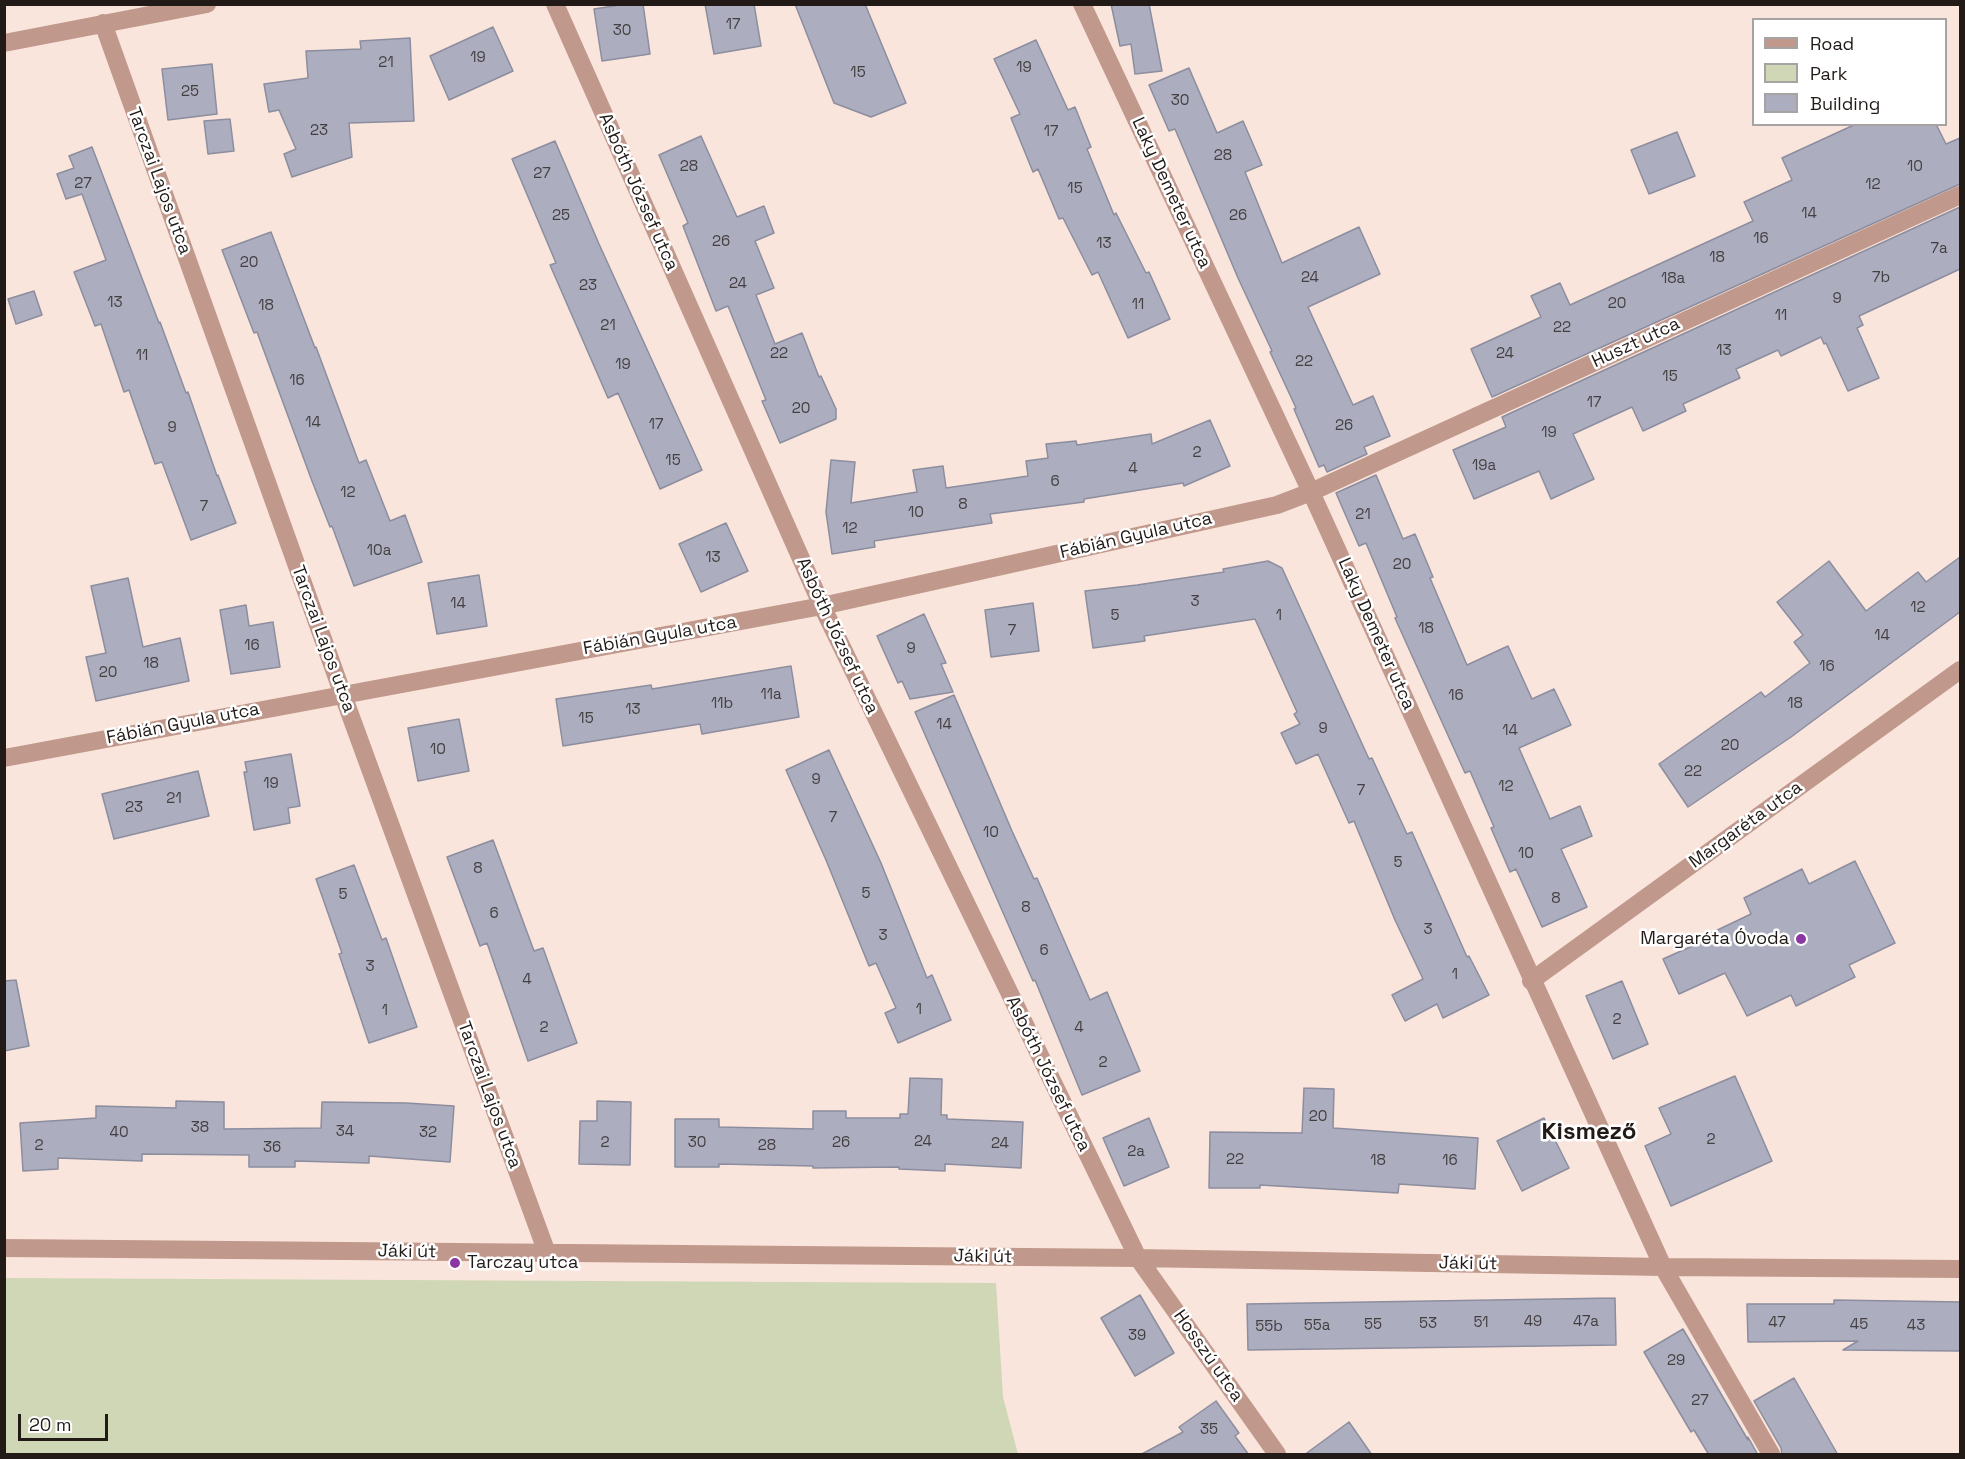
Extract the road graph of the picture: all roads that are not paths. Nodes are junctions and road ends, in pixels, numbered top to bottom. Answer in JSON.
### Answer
{"nodes":[{"id":1,"x":207,"y":4,"type":"edge"},
{"id":2,"x":555,"y":4,"type":"edge"},
{"id":3,"x":1082,"y":4,"type":"edge"},
{"id":4,"x":103,"y":23,"type":"junction"},
{"id":5,"x":4,"y":43,"type":"edge"},
{"id":6,"x":1960,"y":195,"type":"edge"},
{"id":7,"x":1311,"y":492,"type":"junction"},
{"id":8,"x":822,"y":606,"type":"junction"},
{"id":9,"x":1960,"y":670,"type":"edge"},
{"id":10,"x":343,"y":695,"type":"junction"},
{"id":11,"x":4,"y":758,"type":"edge"},
{"id":12,"x":1532,"y":981,"type":"junction"},
{"id":13,"x":4,"y":1248,"type":"edge"},
{"id":14,"x":547,"y":1253,"type":"junction"},
{"id":15,"x":1138,"y":1258,"type":"junction"},
{"id":16,"x":1663,"y":1267,"type":"junction"},
{"id":17,"x":1960,"y":1269,"type":"edge"},
{"id":18,"x":1278,"y":1455,"type":"edge"},
{"id":19,"x":1771,"y":1455,"type":"edge"}],
"edges":[{"from":1,"to":4,"type":"street"},
{"from":2,"to":8,"type":"street","name":"Asbóth József utca"},
{"from":3,"to":7,"type":"street","name":"Laky Demeter utca"},
{"from":4,"to":5,"type":"street"},
{"from":4,"to":10,"type":"street","name":"Tarczai Lajos utca"},
{"from":6,"to":7,"type":"street","name":"Huszt utca"},
{"from":7,"to":8,"type":"street","name":"Fábián Gyula utca"},
{"from":7,"to":12,"type":"street","name":"Laky Demeter utca"},
{"from":8,"to":10,"type":"street","name":"Fábián Gyula utca"},
{"from":8,"to":15,"type":"street","name":"Asbóth József utca"},
{"from":9,"to":12,"type":"street","name":"Margaréta utca"},
{"from":10,"to":11,"type":"street","name":"Fábián Gyula utca"},
{"from":10,"to":14,"type":"street","name":"Tarczai Lajos utca"},
{"from":12,"to":16,"type":"street","name":"Laky Demeter utca"},
{"from":13,"to":14,"type":"street","name":"Jáki út"},
{"from":14,"to":15,"type":"street","name":"Jáki út"},
{"from":15,"to":16,"type":"street","name":"Jáki út"},
{"from":15,"to":18,"type":"street","name":"Hosszú utca"},
{"from":16,"to":17,"type":"street","name":"Jáki út"},
{"from":16,"to":19,"type":"street","name":"Laky Demeter utca"}]}
